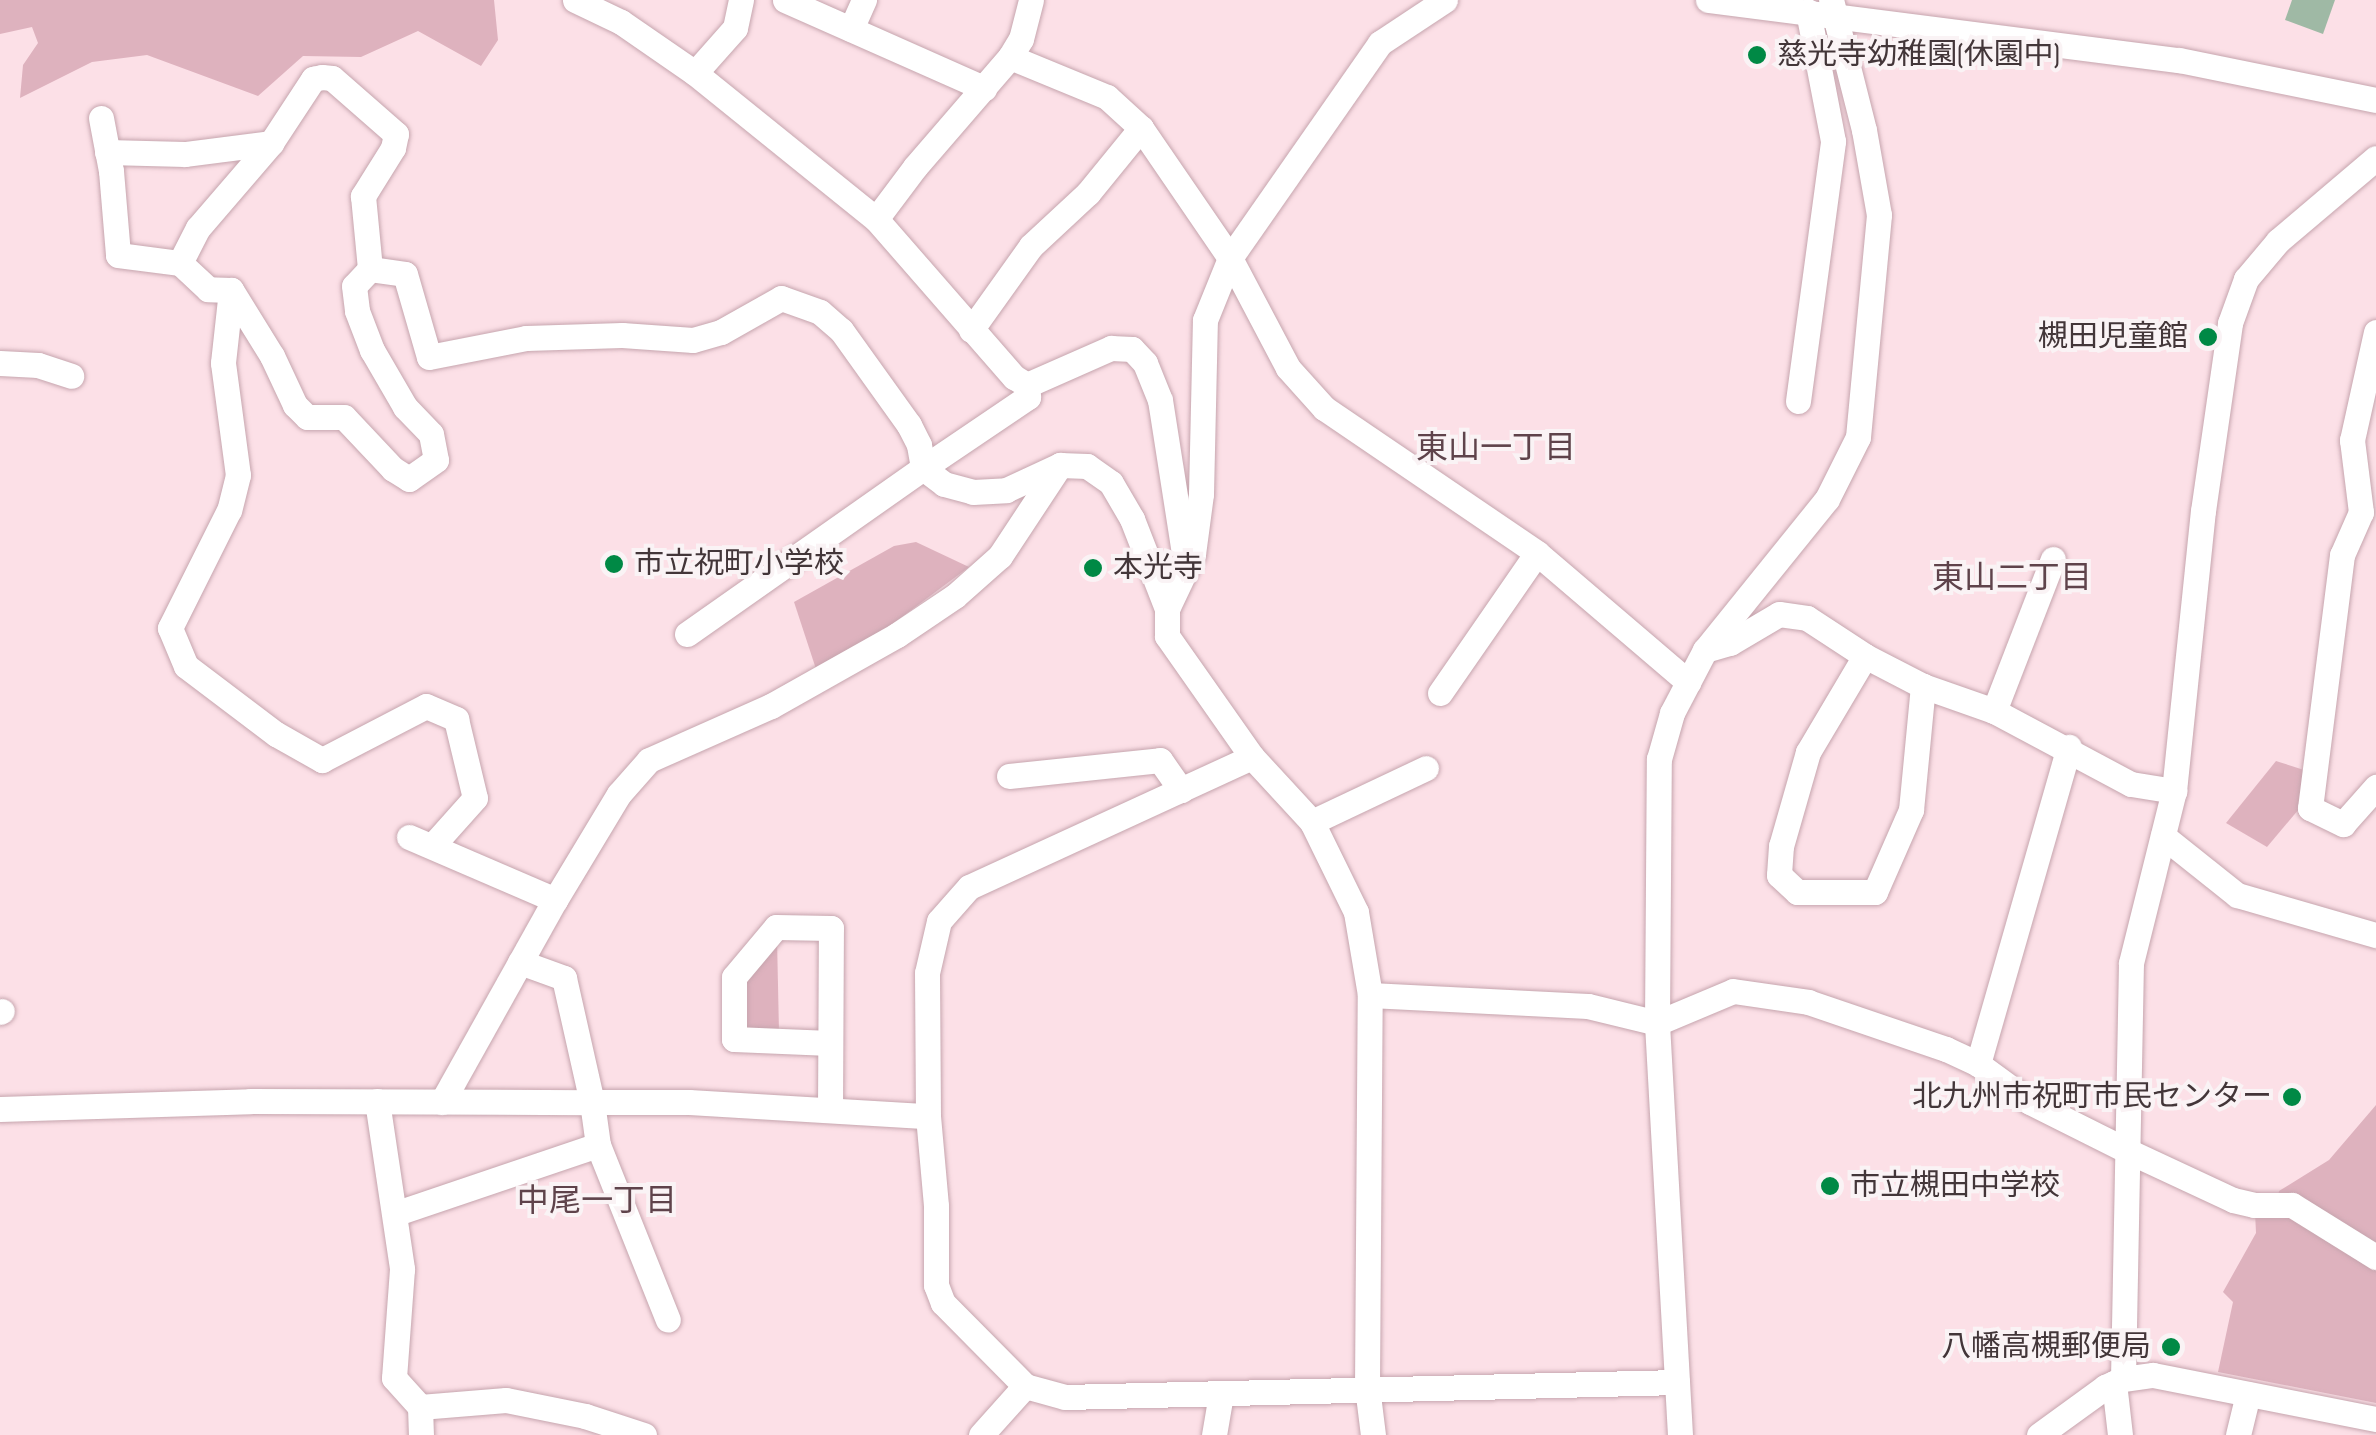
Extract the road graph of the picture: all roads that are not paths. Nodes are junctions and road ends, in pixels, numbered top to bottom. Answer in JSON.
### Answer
{"nodes":[{"id":1,"x":575,"y":0,"type":"edge"},
{"id":2,"x":741,"y":0,"type":"edge"},
{"id":3,"x":785,"y":0,"type":"edge"},
{"id":4,"x":864,"y":0,"type":"edge"},
{"id":5,"x":1031,"y":0,"type":"edge"},
{"id":6,"x":1445,"y":0,"type":"edge"},
{"id":7,"x":1708,"y":0,"type":"edge"},
{"id":8,"x":1825,"y":9,"type":"edge"},
{"id":9,"x":850,"y":29,"type":"junction"},
{"id":10,"x":1010,"y":58,"type":"junction"},
{"id":11,"x":694,"y":73,"type":"junction"},
{"id":12,"x":984,"y":88,"type":"junction"},
{"id":13,"x":2376,"y":100,"type":"edge"},
{"id":14,"x":101,"y":118,"type":"dead end"},
{"id":15,"x":1141,"y":128,"type":"junction"},
{"id":16,"x":271,"y":143,"type":"junction"},
{"id":17,"x":107,"y":152,"type":"junction"},
{"id":18,"x":2376,"y":158,"type":"edge"},
{"id":19,"x":876,"y":219,"type":"junction"},
{"id":20,"x":1230,"y":258,"type":"junction"},
{"id":21,"x":180,"y":263,"type":"junction"},
{"id":22,"x":370,"y":268,"type":"junction"},
{"id":23,"x":231,"y":290,"type":"junction"},
{"id":24,"x":971,"y":330,"type":"junction"},
{"id":25,"x":2376,"y":332,"type":"edge"},
{"id":26,"x":0,"y":362,"type":"edge"},
{"id":27,"x":72,"y":376,"type":"dead end"},
{"id":28,"x":1027,"y":385,"type":"junction"},
{"id":29,"x":1798,"y":402,"type":"dead end"},
{"id":30,"x":1060,"y":465,"type":"junction"},
{"id":31,"x":922,"y":468,"type":"junction"},
{"id":32,"x":1537,"y":553,"type":"junction"},
{"id":33,"x":2053,"y":558,"type":"dead end"},
{"id":34,"x":1184,"y":572,"type":"junction"},
{"id":35,"x":1168,"y":609,"type":"junction"},
{"id":36,"x":687,"y":634,"type":"dead end"},
{"id":37,"x":1705,"y":650,"type":"junction"},
{"id":38,"x":1864,"y":656,"type":"junction"},
{"id":39,"x":1688,"y":682,"type":"junction"},
{"id":40,"x":1923,"y":686,"type":"junction"},
{"id":41,"x":1440,"y":693,"type":"dead end"},
{"id":42,"x":1994,"y":710,"type":"junction"},
{"id":43,"x":2069,"y":747,"type":"junction"},
{"id":44,"x":1252,"y":757,"type":"junction"},
{"id":45,"x":1426,"y":768,"type":"dead end"},
{"id":46,"x":1008,"y":776,"type":"dead end"},
{"id":47,"x":2376,"y":787,"type":"edge"},
{"id":48,"x":1181,"y":790,"type":"junction"},
{"id":49,"x":2174,"y":790,"type":"junction"},
{"id":50,"x":1312,"y":822,"type":"junction"},
{"id":51,"x":2162,"y":836,"type":"junction"},
{"id":52,"x":555,"y":900,"type":"junction"},
{"id":53,"x":2376,"y":935,"type":"edge"},
{"id":54,"x":520,"y":962,"type":"junction"},
{"id":55,"x":1370,"y":995,"type":"junction"},
{"id":56,"x":1657,"y":1023,"type":"junction"},
{"id":57,"x":830,"y":1043,"type":"junction"},
{"id":58,"x":1978,"y":1064,"type":"junction"},
{"id":59,"x":376,"y":1101,"type":"junction"},
{"id":60,"x":442,"y":1102,"type":"junction"},
{"id":61,"x":592,"y":1102,"type":"junction"},
{"id":62,"x":0,"y":1109,"type":"edge"},
{"id":63,"x":830,"y":1110,"type":"junction"},
{"id":64,"x":928,"y":1116,"type":"junction"},
{"id":65,"x":598,"y":1145,"type":"junction"},
{"id":66,"x":2128,"y":1151,"type":"junction"},
{"id":67,"x":397,"y":1212,"type":"junction"},
{"id":68,"x":2376,"y":1257,"type":"edge"},
{"id":69,"x":668,"y":1320,"type":"dead end"},
{"id":70,"x":2118,"y":1381,"type":"junction"},
{"id":71,"x":1677,"y":1382,"type":"junction"},
{"id":72,"x":1026,"y":1386,"type":"junction"},
{"id":73,"x":1368,"y":1387,"type":"junction"},
{"id":74,"x":1221,"y":1394,"type":"junction"},
{"id":75,"x":2248,"y":1394,"type":"junction"},
{"id":76,"x":420,"y":1406,"type":"junction"},
{"id":77,"x":2376,"y":1419,"type":"edge"},
{"id":78,"x":420,"y":1435,"type":"edge"},
{"id":79,"x":644,"y":1435,"type":"edge"},
{"id":80,"x":981,"y":1435,"type":"edge"},
{"id":81,"x":1214,"y":1435,"type":"edge"},
{"id":82,"x":1373,"y":1435,"type":"edge"},
{"id":83,"x":1680,"y":1435,"type":"edge"},
{"id":84,"x":2039,"y":1435,"type":"edge"},
{"id":85,"x":2120,"y":1435,"type":"edge"},
{"id":86,"x":2238,"y":1435,"type":"edge"}],
"edges":[{"from":1,"to":11,"type":"street"},
{"from":2,"to":11,"type":"street"},
{"from":3,"to":9,"type":"street"},
{"from":4,"to":9,"type":"street"},
{"from":5,"to":10,"type":"street"},
{"from":6,"to":20,"type":"street"},
{"from":7,"to":8,"type":"street"},
{"from":8,"to":13,"type":"street"},
{"from":8,"to":29,"type":"street"},
{"from":8,"to":37,"type":"street"},
{"from":9,"to":12,"type":"street"},
{"from":10,"to":12,"type":"street"},
{"from":10,"to":15,"type":"street"},
{"from":11,"to":19,"type":"street"},
{"from":12,"to":19,"type":"street"},
{"from":14,"to":17,"type":"street"},
{"from":15,"to":20,"type":"street"},
{"from":15,"to":24,"type":"street"},
{"from":16,"to":17,"type":"street"},
{"from":16,"to":21,"type":"street"},
{"from":16,"to":22,"type":"street"},
{"from":17,"to":21,"type":"street"},
{"from":18,"to":49,"type":"street"},
{"from":19,"to":24,"type":"street"},
{"from":20,"to":32,"type":"street"},
{"from":20,"to":34,"type":"street"},
{"from":21,"to":23,"type":"street"},
{"from":22,"to":23,"type":"street"},
{"from":22,"to":31,"type":"street"},
{"from":23,"to":52,"type":"street"},
{"from":24,"to":28,"type":"street"},
{"from":25,"to":47,"type":"street"},
{"from":26,"to":27,"type":"street"},
{"from":28,"to":31,"type":"street"},
{"from":28,"to":34,"type":"street"},
{"from":30,"to":31,"type":"street"},
{"from":30,"to":35,"type":"street"},
{"from":30,"to":52,"type":"street"},
{"from":31,"to":36,"type":"street"},
{"from":32,"to":39,"type":"street"},
{"from":32,"to":41,"type":"street"},
{"from":33,"to":42,"type":"street"},
{"from":34,"to":35,"type":"street"},
{"from":35,"to":44,"type":"street"},
{"from":37,"to":38,"type":"street"},
{"from":37,"to":39,"type":"street"},
{"from":38,"to":40,"type":"street"},
{"from":38,"to":40,"type":"street"},
{"from":39,"to":56,"type":"street"},
{"from":40,"to":42,"type":"street"},
{"from":42,"to":43,"type":"street"},
{"from":43,"to":49,"type":"street"},
{"from":43,"to":58,"type":"street"},
{"from":44,"to":48,"type":"street"},
{"from":44,"to":50,"type":"street"},
{"from":45,"to":50,"type":"street"},
{"from":46,"to":48,"type":"street"},
{"from":48,"to":64,"type":"street"},
{"from":49,"to":51,"type":"street"},
{"from":50,"to":55,"type":"street"},
{"from":51,"to":53,"type":"street"},
{"from":51,"to":66,"type":"street"},
{"from":52,"to":54,"type":"street"},
{"from":54,"to":60,"type":"street"},
{"from":54,"to":61,"type":"street"},
{"from":55,"to":56,"type":"street"},
{"from":55,"to":73,"type":"street"},
{"from":56,"to":58,"type":"street"},
{"from":56,"to":71,"type":"street"},
{"from":57,"to":57,"type":"street"},
{"from":57,"to":63,"type":"street"},
{"from":58,"to":66,"type":"street"},
{"from":59,"to":60,"type":"street"},
{"from":59,"to":62,"type":"street"},
{"from":59,"to":67,"type":"street"},
{"from":60,"to":61,"type":"street"},
{"from":61,"to":63,"type":"street"},
{"from":61,"to":65,"type":"street"},
{"from":63,"to":64,"type":"street"},
{"from":64,"to":72,"type":"street"},
{"from":65,"to":67,"type":"street"},
{"from":65,"to":69,"type":"street"},
{"from":66,"to":68,"type":"street"},
{"from":66,"to":70,"type":"street"},
{"from":67,"to":76,"type":"street"},
{"from":70,"to":75,"type":"street"},
{"from":70,"to":84,"type":"street"},
{"from":70,"to":85,"type":"street"},
{"from":71,"to":73,"type":"street"},
{"from":71,"to":83,"type":"street"},
{"from":72,"to":74,"type":"street"},
{"from":72,"to":80,"type":"street"},
{"from":73,"to":74,"type":"street"},
{"from":73,"to":82,"type":"street"},
{"from":74,"to":81,"type":"street"},
{"from":75,"to":77,"type":"street"},
{"from":75,"to":86,"type":"street"},
{"from":76,"to":78,"type":"street"},
{"from":76,"to":79,"type":"street"}]}
